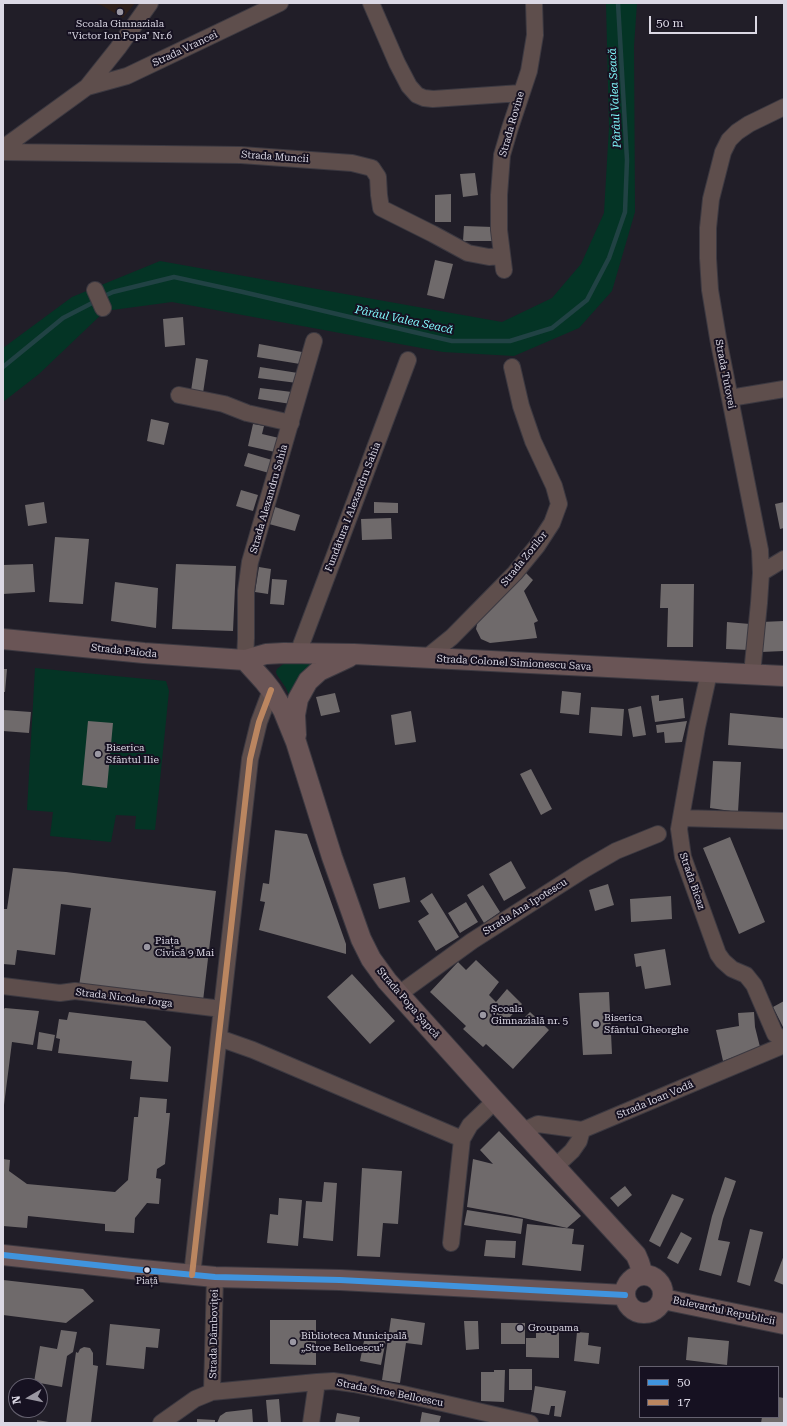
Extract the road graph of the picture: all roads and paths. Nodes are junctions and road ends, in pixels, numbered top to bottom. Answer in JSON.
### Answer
{"nodes":[{"id":1,"x":150,"y":3,"type":"edge"},
{"id":2,"x":280,"y":3,"type":"edge"},
{"id":3,"x":371,"y":3,"type":"edge"},
{"id":4,"x":534,"y":3,"type":"edge"},
{"id":5,"x":87,"y":87,"type":"junction"},
{"id":6,"x":521,"y":93,"type":"junction"},
{"id":7,"x":784,"y":107,"type":"edge"},
{"id":8,"x":3,"y":148,"type":"edge"},
{"id":9,"x":3,"y":152,"type":"edge"},
{"id":10,"x":502,"y":263,"type":"joint"},
{"id":11,"x":96,"y":290,"type":"dead end"},
{"id":12,"x":103,"y":308,"type":"dead end"},
{"id":13,"x":314,"y":341,"type":"dead end"},
{"id":14,"x":408,"y":360,"type":"dead end"},
{"id":15,"x":512,"y":367,"type":"dead end"},
{"id":16,"x":784,"y":388,"type":"edge"},
{"id":17,"x":179,"y":394,"type":"dead end"},
{"id":18,"x":730,"y":398,"type":"junction"},
{"id":19,"x":290,"y":423,"type":"junction"},
{"id":20,"x":784,"y":560,"type":"edge"},
{"id":21,"x":761,"y":573,"type":"junction"},
{"id":22,"x":3,"y":639,"type":"edge"},
{"id":23,"x":298,"y":653,"type":"junction"},
{"id":24,"x":354,"y":654,"type":"junction"},
{"id":25,"x":426,"y":658,"type":"junction"},
{"id":26,"x":245,"y":660,"type":"junction"},
{"id":27,"x":709,"y":673,"type":"junction"},
{"id":28,"x":752,"y":674,"type":"junction"},
{"id":29,"x":784,"y":676,"type":"edge"},
{"id":30,"x":271,"y":690,"type":"junction"},
{"id":31,"x":296,"y":742,"type":"junction"},
{"id":32,"x":681,"y":818,"type":"junction"},
{"id":33,"x":784,"y":821,"type":"edge"},
{"id":34,"x":658,"y":834,"type":"dead end"},
{"id":35,"x":3,"y":986,"type":"edge"},
{"id":36,"x":399,"y":994,"type":"junction"},
{"id":37,"x":222,"y":1009,"type":"junction"},
{"id":38,"x":219,"y":1038,"type":"junction"},
{"id":39,"x":784,"y":1040,"type":"edge"},
{"id":40,"x":784,"y":1045,"type":"edge"},
{"id":41,"x":495,"y":1101,"type":"junction"},
{"id":42,"x":582,"y":1130,"type":"junction"},
{"id":43,"x":522,"y":1131,"type":"junction"},
{"id":44,"x":462,"y":1139,"type":"junction"},
{"id":45,"x":555,"y":1167,"type":"junction"},
{"id":46,"x":451,"y":1243,"type":"dead end"},
{"id":47,"x":3,"y":1255,"type":"edge"},
{"id":48,"x":192,"y":1275,"type":"junction"},
{"id":49,"x":643,"y":1275,"type":"junction"},
{"id":50,"x":215,"y":1276,"type":"junction"},
{"id":51,"x":625,"y":1295,"type":"junction"},
{"id":52,"x":663,"y":1299,"type":"junction"},
{"id":53,"x":784,"y":1324,"type":"edge"},
{"id":54,"x":317,"y":1382,"type":"junction"},
{"id":55,"x":212,"y":1392,"type":"junction"},
{"id":56,"x":161,"y":1423,"type":"edge"},
{"id":57,"x":311,"y":1423,"type":"edge"},
{"id":58,"x":530,"y":1423,"type":"edge"}],
"edges":[{"from":1,"to":5,"type":"street"},
{"from":2,"to":5,"type":"street","name":"Strada Vrancei"},
{"from":3,"to":6,"type":"street"},
{"from":4,"to":6,"type":"street","name":"Strada Rovine"},
{"from":5,"to":8,"type":"street"},
{"from":6,"to":10,"type":"street","name":"Strada Rovine"},
{"from":7,"to":18,"type":"street","name":"Strada Tutovei"},
{"from":9,"to":10,"type":"street","name":"Strada Muncii"},
{"from":11,"to":12,"type":"street"},
{"from":13,"to":19,"type":"street","name":"Strada Alexandru Sahia"},
{"from":14,"to":23,"type":"street","name":"Fundătura I Alexandru Sahia"},
{"from":15,"to":25,"type":"street","name":"Strada Zorilor"},
{"from":16,"to":18,"type":"street"},
{"from":17,"to":19,"type":"street"},
{"from":18,"to":21,"type":"street","name":"Strada Tutovei"},
{"from":19,"to":26,"type":"street","name":"Strada Alexandru Sahia"},
{"from":20,"to":21,"type":"street"},
{"from":21,"to":28,"type":"street","name":"Strada Tutovei"},
{"from":22,"to":26,"type":"main road","name":"Strada Paloda"},
{"from":23,"to":24,"type":"main road","name":"Strada Colonel Simionescu Sava"},
{"from":23,"to":26,"type":"main road","name":"Strada Colonel Simionescu Sava"},
{"from":24,"to":25,"type":"main road","name":"Strada Colonel Simionescu Sava"},
{"from":24,"to":31,"type":"main road"},
{"from":25,"to":27,"type":"main road","name":"Strada Colonel Simionescu Sava"},
{"from":26,"to":30,"type":"main road","name":"Strada Popa Șapcă"},
{"from":27,"to":28,"type":"main road","name":"Strada Colonel Simionescu Sava"},
{"from":27,"to":32,"type":"street","name":"Strada Bicaz"},
{"from":28,"to":29,"type":"main road","name":"Strada Colonel Simionescu Sava"},
{"from":30,"to":31,"type":"main road","name":"Strada Popa Șapcă"},
{"from":30,"to":37,"type":"street"},
{"from":31,"to":36,"type":"main road","name":"Strada Popa Șapcă"},
{"from":32,"to":33,"type":"street"},
{"from":32,"to":39,"type":"street","name":"Strada Bicaz"},
{"from":34,"to":36,"type":"street","name":"Strada Ana Ipotescu"},
{"from":35,"to":37,"type":"street","name":"Strada Nicolae Iorga"},
{"from":36,"to":41,"type":"main road","name":"Strada Popa Șapcă"},
{"from":37,"to":38,"type":"street"},
{"from":38,"to":44,"type":"street"},
{"from":38,"to":48,"type":"street"},
{"from":40,"to":42,"type":"street","name":"Strada Ioan Vodă"},
{"from":41,"to":43,"type":"main road","name":"Strada Popa Șapcă"},
{"from":41,"to":44,"type":"street"},
{"from":42,"to":43,"type":"street"},
{"from":42,"to":45,"type":"street"},
{"from":43,"to":45,"type":"main road","name":"Strada Popa Șapcă"},
{"from":44,"to":46,"type":"street"},
{"from":45,"to":49,"type":"main road","name":"Strada Popa Șapcă"},
{"from":47,"to":48,"type":"main road"},
{"from":48,"to":50,"type":"main road"},
{"from":49,"to":51,"type":"main road"},
{"from":49,"to":52,"type":"main road","name":"Bulevardul Republicii"},
{"from":50,"to":51,"type":"main road"},
{"from":50,"to":55,"type":"street","name":"Strada Dâmboviței"},
{"from":51,"to":52,"type":"main road","name":"Bulevardul Republicii"},
{"from":52,"to":53,"type":"main road","name":"Bulevardul Republicii"},
{"from":54,"to":55,"type":"street","name":"Strada Stroe Belloescu"},
{"from":54,"to":57,"type":"street"},
{"from":54,"to":58,"type":"street","name":"Strada Stroe Belloescu"},
{"from":55,"to":56,"type":"street","name":"Strada Stroe Belloescu"}]}
